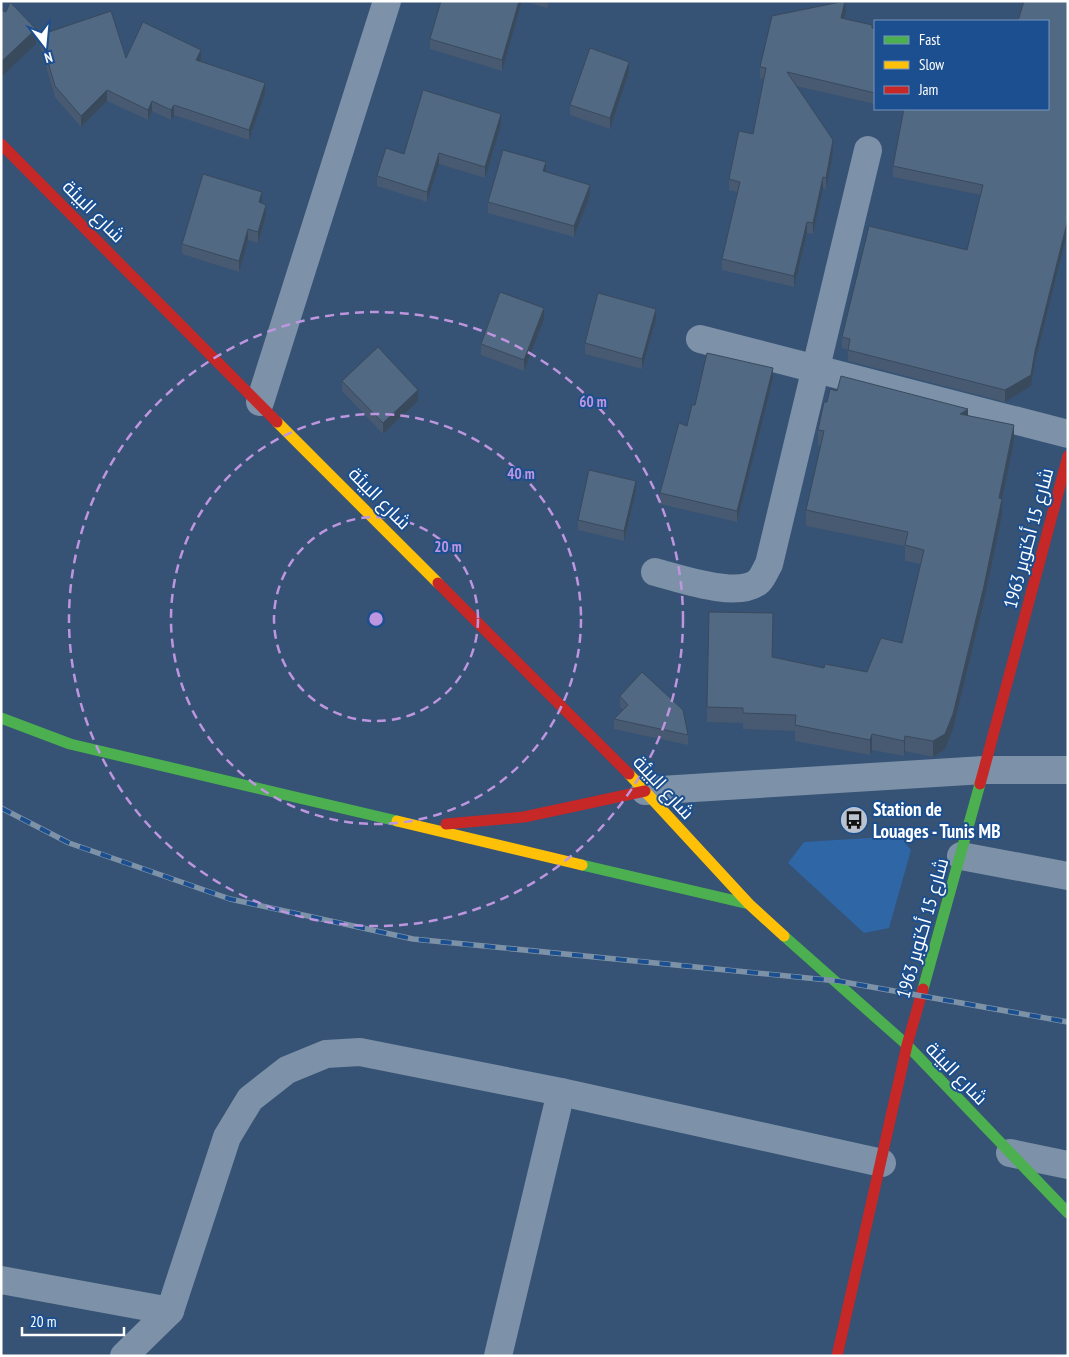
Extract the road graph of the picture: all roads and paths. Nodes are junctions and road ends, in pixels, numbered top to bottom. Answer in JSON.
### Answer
{"nodes":[{"id":1,"x":387,"y":1,"type":"edge"},
{"id":2,"x":1,"y":144,"type":"edge"},
{"id":3,"x":868,"y":150,"type":"dead end"},
{"id":4,"x":700,"y":339,"type":"dead end"},
{"id":5,"x":814,"y":369,"type":"junction"},
{"id":6,"x":260,"y":402,"type":"junction"},
{"id":7,"x":1068,"y":434,"type":"edge"},
{"id":8,"x":1068,"y":456,"type":"edge"},
{"id":9,"x":655,"y":572,"type":"dead end"},
{"id":10,"x":1,"y":718,"type":"edge"},
{"id":11,"x":984,"y":770,"type":"junction"},
{"id":12,"x":1068,"y":770,"type":"edge"},
{"id":13,"x":645,"y":791,"type":"junction"},
{"id":14,"x":424,"y":826,"type":"junction"},
{"id":15,"x":961,"y":856,"type":"junction"},
{"id":16,"x":1068,"y":876,"type":"edge"},
{"id":17,"x":749,"y":904,"type":"junction"},
{"id":18,"x":907,"y":1045,"type":"junction"},
{"id":19,"x":561,"y":1092,"type":"junction"},
{"id":20,"x":1010,"y":1153,"type":"junction"},
{"id":21,"x":882,"y":1163,"type":"junction"},
{"id":22,"x":1068,"y":1165,"type":"edge"},
{"id":23,"x":1068,"y":1212,"type":"edge"},
{"id":24,"x":1,"y":1280,"type":"edge"},
{"id":25,"x":170,"y":1311,"type":"junction"},
{"id":26,"x":124,"y":1356,"type":"edge"},
{"id":27,"x":498,"y":1356,"type":"edge"},
{"id":28,"x":837,"y":1356,"type":"edge"}],
"edges":[{"from":1,"to":6,"type":"street"},
{"from":2,"to":6,"type":"main road","name":"شارع البيئة"},
{"from":3,"to":5,"type":"street"},
{"from":4,"to":5,"type":"street"},
{"from":5,"to":7,"type":"street"},
{"from":5,"to":9,"type":"street"},
{"from":6,"to":13,"type":"main road","name":"شارع البيئة"},
{"from":8,"to":11,"type":"main road","name":"شارع 15 أكتوبر 1963"},
{"from":10,"to":14,"type":"main road","name":"شارع البيئة"},
{"from":11,"to":12,"type":"street"},
{"from":11,"to":13,"type":"street"},
{"from":11,"to":15,"type":"main road","name":"شارع 15 أكتوبر 1963"},
{"from":13,"to":14,"type":"main road"},
{"from":13,"to":17,"type":"main road","name":"شارع البيئة"},
{"from":14,"to":17,"type":"main road","name":"شارع البيئة"},
{"from":15,"to":16,"type":"street"},
{"from":15,"to":18,"type":"main road","name":"شارع 15 أكتوبر 1963"},
{"from":17,"to":18,"type":"main road","name":"شارع البيئة"},
{"from":18,"to":20,"type":"main road","name":"شارع البيئة"},
{"from":18,"to":21,"type":"main road","name":"شارع 15 أكتوبر 1963"},
{"from":19,"to":21,"type":"street"},
{"from":19,"to":25,"type":"street"},
{"from":19,"to":27,"type":"street"},
{"from":20,"to":22,"type":"street"},
{"from":20,"to":23,"type":"main road","name":"شارع البيئة"},
{"from":21,"to":28,"type":"main road","name":"شارع 15 أكتوبر 1963"},
{"from":24,"to":25,"type":"street"},
{"from":25,"to":26,"type":"street"}]}
